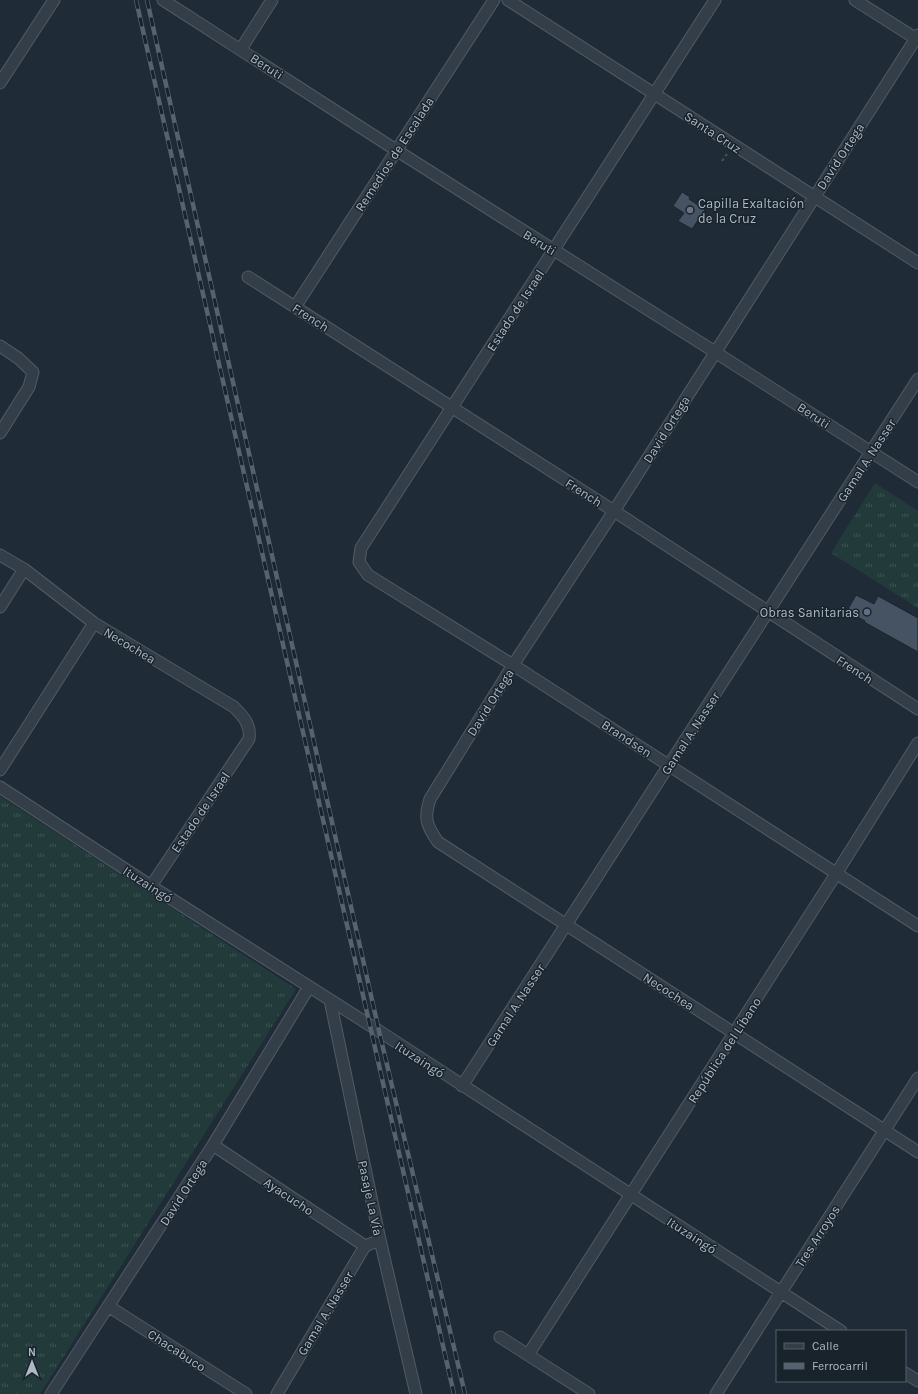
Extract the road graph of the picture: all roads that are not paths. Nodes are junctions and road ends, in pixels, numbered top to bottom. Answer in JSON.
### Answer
{"nodes":[{"id":1,"x":54,"y":0,"type":"edge"},
{"id":2,"x":163,"y":0,"type":"edge"},
{"id":3,"x":272,"y":0,"type":"edge"},
{"id":4,"x":494,"y":0,"type":"edge"},
{"id":5,"x":508,"y":0,"type":"edge"},
{"id":6,"x":715,"y":0,"type":"edge"},
{"id":7,"x":855,"y":0,"type":"edge"},
{"id":8,"x":917,"y":38,"type":"edge"},
{"id":9,"x":241,"y":49,"type":"junction"},
{"id":10,"x":0,"y":83,"type":"edge"},
{"id":11,"x":654,"y":94,"type":"junction"},
{"id":12,"x":396,"y":150,"type":"junction"},
{"id":13,"x":814,"y":196,"type":"junction"},
{"id":14,"x":553,"y":250,"type":"junction"},
{"id":15,"x":918,"y":263,"type":"edge"},
{"id":16,"x":248,"y":277,"type":"dead end"},
{"id":17,"x":295,"y":307,"type":"junction"},
{"id":18,"x":0,"y":346,"type":"edge"},
{"id":19,"x":715,"y":352,"type":"junction"},
{"id":20,"x":918,"y":379,"type":"edge"},
{"id":21,"x":452,"y":407,"type":"junction"},
{"id":22,"x":0,"y":433,"type":"edge"},
{"id":23,"x":871,"y":452,"type":"junction"},
{"id":24,"x":918,"y":482,"type":"edge"},
{"id":25,"x":614,"y":511,"type":"junction"},
{"id":26,"x":0,"y":554,"type":"edge"},
{"id":27,"x":359,"y":562,"type":"joint"},
{"id":28,"x":24,"y":569,"type":"junction"},
{"id":29,"x":0,"y":607,"type":"edge"},
{"id":30,"x":768,"y":612,"type":"junction"},
{"id":31,"x":94,"y":623,"type":"junction"},
{"id":32,"x":513,"y":665,"type":"junction"},
{"id":33,"x":918,"y":709,"type":"edge"},
{"id":34,"x":249,"y":739,"type":"joint"},
{"id":35,"x":918,"y":744,"type":"edge"},
{"id":36,"x":669,"y":765,"type":"junction"},
{"id":37,"x":0,"y":770,"type":"edge"},
{"id":38,"x":0,"y":786,"type":"edge"},
{"id":39,"x":427,"y":824,"type":"joint"},
{"id":40,"x":836,"y":874,"type":"junction"},
{"id":41,"x":150,"y":886,"type":"junction"},
{"id":42,"x":567,"y":924,"type":"junction"},
{"id":43,"x":918,"y":926,"type":"edge"},
{"id":44,"x":309,"y":987,"type":"junction"},
{"id":45,"x":330,"y":1000,"type":"junction"},
{"id":46,"x":734,"y":1033,"type":"junction"},
{"id":47,"x":918,"y":1078,"type":"edge"},
{"id":48,"x":462,"y":1086,"type":"junction"},
{"id":49,"x":884,"y":1130,"type":"junction"},
{"id":50,"x":213,"y":1145,"type":"junction"},
{"id":51,"x":918,"y":1152,"type":"edge"},
{"id":52,"x":630,"y":1195,"type":"junction"},
{"id":53,"x":380,"y":1240,"type":"junction"},
{"id":54,"x":365,"y":1246,"type":"junction"},
{"id":55,"x":781,"y":1292,"type":"junction"},
{"id":56,"x":108,"y":1306,"type":"junction"},
{"id":57,"x":839,"y":1330,"type":"edge"},
{"id":58,"x":500,"y":1337,"type":"dead end"},
{"id":59,"x":528,"y":1355,"type":"junction"},
{"id":60,"x":906,"y":1374,"type":"edge"},
{"id":61,"x":918,"y":1381,"type":"edge"},
{"id":62,"x":51,"y":1394,"type":"edge"},
{"id":63,"x":246,"y":1394,"type":"edge"},
{"id":64,"x":277,"y":1394,"type":"edge"},
{"id":65,"x":416,"y":1394,"type":"edge"},
{"id":66,"x":589,"y":1394,"type":"edge"},
{"id":67,"x":716,"y":1394,"type":"edge"}],
"edges":[{"from":1,"to":10,"type":"street"},
{"from":2,"to":9,"type":"street","name":"Beruti"},
{"from":3,"to":9,"type":"street"},
{"from":4,"to":12,"type":"street","name":"Remedios de Escalada"},
{"from":5,"to":11,"type":"street","name":"Santa Cruz"},
{"from":6,"to":11,"type":"street","name":"Estado de Israel"},
{"from":7,"to":8,"type":"street"},
{"from":8,"to":13,"type":"street","name":"David Ortega"},
{"from":9,"to":12,"type":"street","name":"Beruti"},
{"from":11,"to":13,"type":"street","name":"Santa Cruz"},
{"from":11,"to":14,"type":"street","name":"Estado de Israel"},
{"from":12,"to":14,"type":"street","name":"Beruti"},
{"from":12,"to":17,"type":"street","name":"Remedios de Escalada"},
{"from":13,"to":15,"type":"street","name":"Santa Cruz"},
{"from":13,"to":19,"type":"street","name":"David Ortega"},
{"from":14,"to":19,"type":"street","name":"Beruti"},
{"from":14,"to":21,"type":"street","name":"Estado de Israel"},
{"from":16,"to":17,"type":"street","name":"French"},
{"from":17,"to":21,"type":"street","name":"French"},
{"from":18,"to":22,"type":"street"},
{"from":19,"to":23,"type":"street","name":"Beruti"},
{"from":19,"to":25,"type":"street","name":"David Ortega"},
{"from":20,"to":23,"type":"street","name":"Gamal A. Nasser"},
{"from":21,"to":25,"type":"street","name":"French"},
{"from":21,"to":27,"type":"street","name":"Estado de Israel"},
{"from":23,"to":24,"type":"street","name":"Beruti"},
{"from":23,"to":30,"type":"street","name":"Gamal A. Nasser"},
{"from":25,"to":30,"type":"street","name":"French"},
{"from":25,"to":32,"type":"street","name":"David Ortega"},
{"from":26,"to":28,"type":"street","name":"Necochea"},
{"from":27,"to":32,"type":"street","name":"Brandsen"},
{"from":28,"to":29,"type":"street"},
{"from":28,"to":31,"type":"street","name":"Necochea"},
{"from":30,"to":33,"type":"street","name":"French"},
{"from":30,"to":36,"type":"street","name":"Gamal A. Nasser"},
{"from":31,"to":34,"type":"street","name":"Necochea"},
{"from":31,"to":37,"type":"street"},
{"from":32,"to":36,"type":"street","name":"Brandsen"},
{"from":32,"to":39,"type":"street","name":"David Ortega"},
{"from":34,"to":41,"type":"street","name":"Estado de Israel"},
{"from":35,"to":40,"type":"street","name":"República del Líbano"},
{"from":36,"to":40,"type":"street","name":"Brandsen"},
{"from":36,"to":42,"type":"street","name":"Gamal A. Nasser"},
{"from":38,"to":41,"type":"street","name":"Ituzaingó"},
{"from":39,"to":42,"type":"street","name":"Necochea"},
{"from":40,"to":43,"type":"street","name":"Brandsen"},
{"from":40,"to":46,"type":"street","name":"República del Líbano"},
{"from":41,"to":44,"type":"street","name":"Ituzaingó"},
{"from":42,"to":46,"type":"street","name":"Necochea"},
{"from":42,"to":48,"type":"street","name":"Gamal A. Nasser"},
{"from":44,"to":45,"type":"street","name":"Ituzaingó"},
{"from":44,"to":50,"type":"street","name":"David Ortega"},
{"from":45,"to":48,"type":"street","name":"Ituzaingó"},
{"from":45,"to":53,"type":"street","name":"Pasaje La Vía"},
{"from":46,"to":49,"type":"street","name":"Necochea"},
{"from":46,"to":52,"type":"street","name":"República del Líbano"},
{"from":47,"to":49,"type":"street","name":"Tres Arroyos"},
{"from":48,"to":52,"type":"street","name":"Ituzaingó"},
{"from":49,"to":51,"type":"street","name":"Necochea"},
{"from":49,"to":55,"type":"street","name":"Tres Arroyos"},
{"from":50,"to":54,"type":"street","name":"Ayacucho"},
{"from":50,"to":56,"type":"street","name":"David Ortega"},
{"from":52,"to":55,"type":"street","name":"Ituzaingó"},
{"from":52,"to":59,"type":"street","name":"República del Líbano"},
{"from":53,"to":54,"type":"street"},
{"from":53,"to":65,"type":"street","name":"Pasaje La Vía"},
{"from":54,"to":64,"type":"street","name":"Gamal A. Nasser"},
{"from":55,"to":57,"type":"street","name":"Ituzaingó"},
{"from":55,"to":67,"type":"street","name":"Tres Arroyos"},
{"from":56,"to":62,"type":"street","name":"David Ortega"},
{"from":56,"to":63,"type":"street","name":"Chacabuco"},
{"from":58,"to":59,"type":"street"},
{"from":59,"to":66,"type":"street"},
{"from":60,"to":61,"type":"street"}]}
